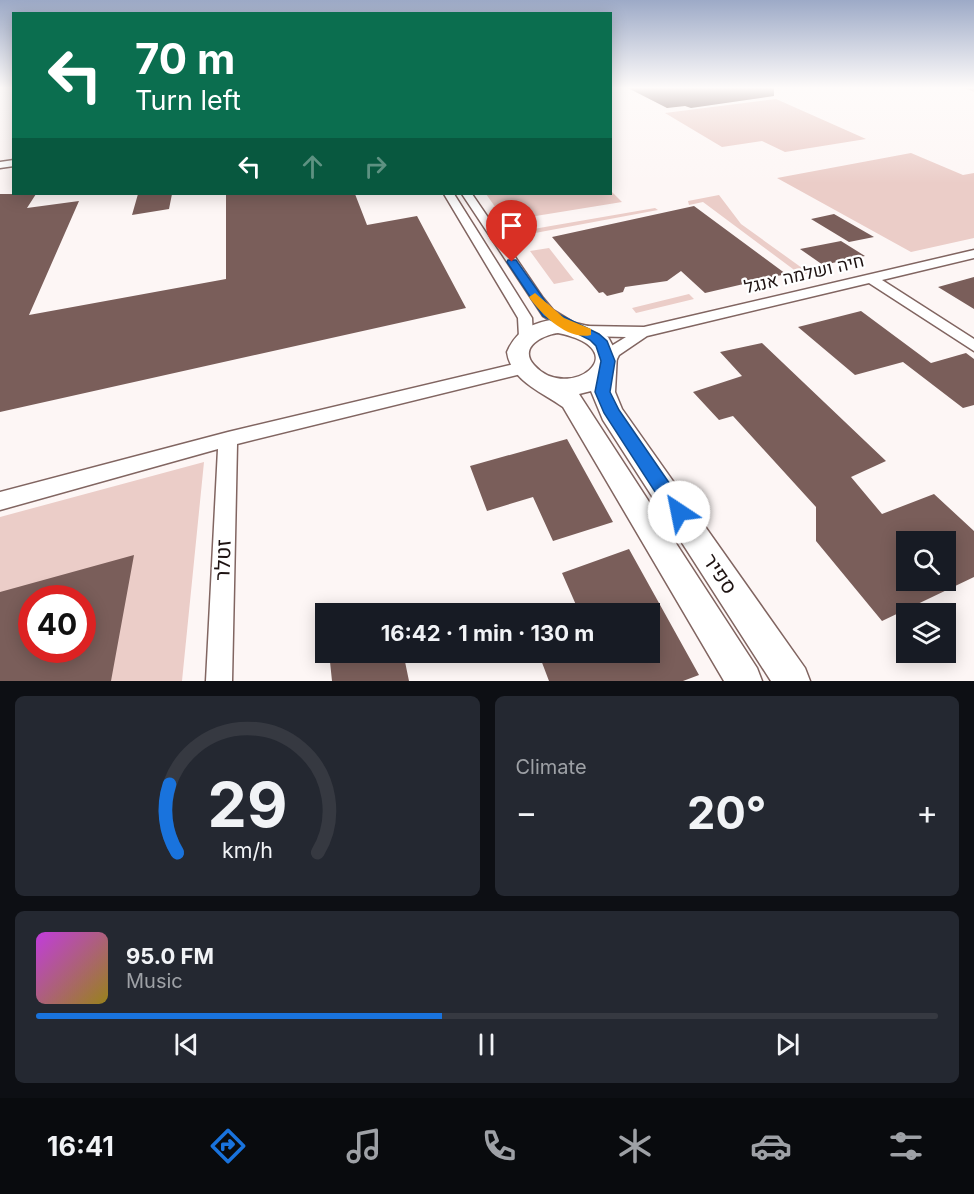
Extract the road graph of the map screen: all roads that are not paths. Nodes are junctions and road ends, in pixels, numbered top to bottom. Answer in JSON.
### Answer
{"nodes":[{"id":1,"x":450,"y":195,"type":"edge"},
{"id":2,"x":468,"y":195,"type":"edge"},
{"id":3,"x":974,"y":254,"type":"edge"},
{"id":4,"x":871,"y":278,"type":"junction"},
{"id":5,"x":578,"y":329,"type":"junction"},
{"id":6,"x":644,"y":332,"type":"junction"},
{"id":7,"x":526,"y":337,"type":"junction"},
{"id":8,"x":974,"y":346,"type":"edge"},
{"id":9,"x":606,"y":366,"type":"junction"},
{"id":10,"x":523,"y":368,"type":"junction"},
{"id":11,"x":547,"y":384,"type":"junction"},
{"id":12,"x":228,"y":439,"type":"junction"},
{"id":13,"x":0,"y":501,"type":"edge"},
{"id":14,"x":219,"y":681,"type":"edge"},
{"id":15,"x":744,"y":681,"type":"edge"},
{"id":16,"x":792,"y":681,"type":"edge"}],
"edges":[{"from":1,"to":7,"type":"street"},
{"from":2,"to":5,"type":"street"},
{"from":3,"to":4,"type":"street","name":"חיה ושלמה אנגל"},
{"from":4,"to":6,"type":"street","name":"חיה ושלמה אנגל"},
{"from":4,"to":8,"type":"street"},
{"from":5,"to":6,"type":"street","name":"חיה ושלמה אנגל"},
{"from":5,"to":7,"type":"street"},
{"from":5,"to":9,"type":"street"},
{"from":6,"to":9,"type":"street","name":"חיה ושלמה אנגל"},
{"from":7,"to":10,"type":"street"},
{"from":9,"to":11,"type":"street"},
{"from":9,"to":16,"type":"street","name":"ספיר"},
{"from":10,"to":11,"type":"street"},
{"from":10,"to":12,"type":"street"},
{"from":11,"to":15,"type":"street","name":"ספיר"},
{"from":12,"to":13,"type":"street"},
{"from":12,"to":14,"type":"street","name":"זטלר"}]}
